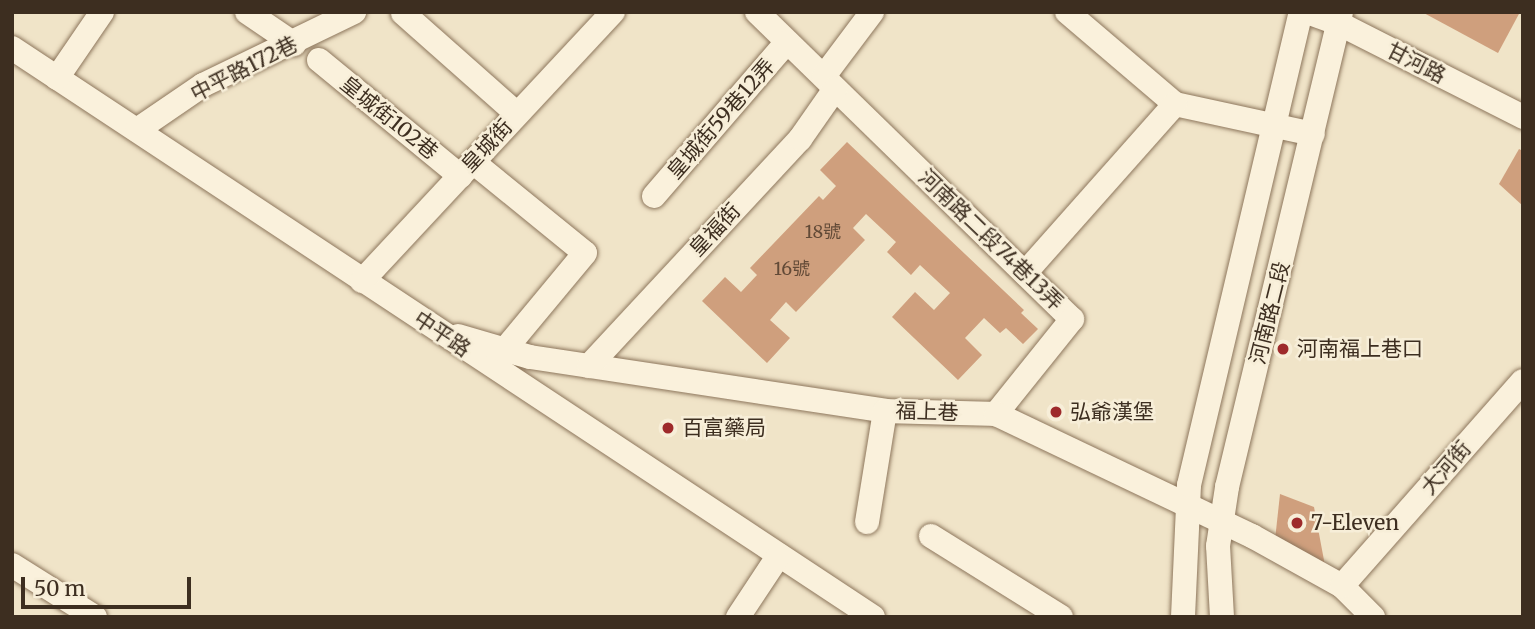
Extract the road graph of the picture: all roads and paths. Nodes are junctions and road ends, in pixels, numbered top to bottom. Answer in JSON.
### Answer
{"nodes":[{"id":1,"x":102,"y":12,"type":"edge"},
{"id":2,"x":247,"y":12,"type":"edge"},
{"id":3,"x":354,"y":12,"type":"edge"},
{"id":4,"x":613,"y":12,"type":"edge"},
{"id":5,"x":757,"y":12,"type":"edge"},
{"id":6,"x":872,"y":12,"type":"edge"},
{"id":7,"x":1067,"y":12,"type":"edge"},
{"id":8,"x":1301,"y":12,"type":"edge"},
{"id":9,"x":1307,"y":12,"type":"edge"},
{"id":10,"x":403,"y":13,"type":"edge"},
{"id":11,"x":1339,"y":18,"type":"edge"},
{"id":12,"x":787,"y":42,"type":"junction"},
{"id":13,"x":294,"y":44,"type":"junction"},
{"id":14,"x":12,"y":48,"type":"edge"},
{"id":15,"x":319,"y":60,"type":"dead end"},
{"id":16,"x":57,"y":78,"type":"junction"},
{"id":17,"x":829,"y":83,"type":"junction"},
{"id":18,"x":1175,"y":104,"type":"junction"},
{"id":19,"x":517,"y":114,"type":"junction"},
{"id":20,"x":1523,"y":117,"type":"edge"},
{"id":21,"x":1275,"y":124,"type":"junction"},
{"id":22,"x":137,"y":130,"type":"junction"},
{"id":23,"x":1313,"y":134,"type":"junction"},
{"id":24,"x":466,"y":169,"type":"junction"},
{"id":25,"x":654,"y":196,"type":"dead end"},
{"id":26,"x":1025,"y":273,"type":"junction"},
{"id":27,"x":362,"y":281,"type":"junction"},
{"id":28,"x":437,"y":331,"type":"junction"},
{"id":29,"x":506,"y":348,"type":"junction"},
{"id":30,"x":589,"y":366,"type":"junction"},
{"id":31,"x":1523,"y":380,"type":"edge"},
{"id":32,"x":885,"y":411,"type":"junction"},
{"id":33,"x":996,"y":414,"type":"junction"},
{"id":34,"x":1187,"y":509,"type":"junction"},
{"id":35,"x":867,"y":522,"type":"dead end"},
{"id":36,"x":1221,"y":522,"type":"junction"},
{"id":37,"x":931,"y":536,"type":"dead end"},
{"id":38,"x":779,"y":555,"type":"junction"},
{"id":39,"x":12,"y":565,"type":"edge"},
{"id":40,"x":1342,"y":586,"type":"junction"},
{"id":41,"x":95,"y":617,"type":"edge"},
{"id":42,"x":738,"y":617,"type":"edge"},
{"id":43,"x":873,"y":617,"type":"edge"},
{"id":44,"x":1061,"y":617,"type":"edge"},
{"id":45,"x":1182,"y":617,"type":"edge"},
{"id":46,"x":1222,"y":617,"type":"edge"},
{"id":47,"x":1373,"y":617,"type":"edge"}],
"edges":[{"from":1,"to":16,"type":"street"},
{"from":2,"to":13,"type":"street"},
{"from":3,"to":13,"type":"street","name":"中平路172巷"},
{"from":4,"to":19,"type":"street","name":"皇城街"},
{"from":5,"to":12,"type":"street","name":"河南路二段74巷13弄"},
{"from":6,"to":17,"type":"street","name":"皇福街"},
{"from":7,"to":18,"type":"street"},
{"from":8,"to":21,"type":"street","name":"河南路二段"},
{"from":9,"to":11,"type":"street","name":"甘河路"},
{"from":10,"to":19,"type":"street"},
{"from":11,"to":20,"type":"street","name":"甘河路"},
{"from":11,"to":23,"type":"street","name":"河南路二段"},
{"from":12,"to":17,"type":"street","name":"河南路二段74巷13弄"},
{"from":12,"to":25,"type":"street","name":"皇城街59巷12弄"},
{"from":13,"to":22,"type":"street","name":"中平路172巷"},
{"from":14,"to":16,"type":"street","name":"中平路"},
{"from":15,"to":24,"type":"street","name":"皇城街102巷"},
{"from":16,"to":22,"type":"street","name":"中平路"},
{"from":17,"to":26,"type":"street","name":"河南路二段74巷13弄"},
{"from":17,"to":30,"type":"street","name":"皇福街"},
{"from":18,"to":21,"type":"street"},
{"from":18,"to":26,"type":"street"},
{"from":19,"to":24,"type":"street","name":"皇城街"},
{"from":21,"to":23,"type":"street"},
{"from":21,"to":34,"type":"street","name":"河南路二段"},
{"from":22,"to":27,"type":"street","name":"中平路"},
{"from":23,"to":36,"type":"street","name":"河南路二段"},
{"from":24,"to":27,"type":"street","name":"皇城街"},
{"from":24,"to":29,"type":"street","name":"皇城街102巷"},
{"from":26,"to":33,"type":"street","name":"河南路二段74巷13弄"},
{"from":27,"to":28,"type":"street","name":"中平路"},
{"from":28,"to":29,"type":"street","name":"福上巷"},
{"from":28,"to":38,"type":"street","name":"中平路"},
{"from":29,"to":30,"type":"street","name":"福上巷"},
{"from":30,"to":32,"type":"street","name":"福上巷"},
{"from":31,"to":40,"type":"street","name":"大河街"},
{"from":32,"to":33,"type":"street","name":"福上巷"},
{"from":32,"to":35,"type":"street"},
{"from":33,"to":34,"type":"street","name":"福上巷"},
{"from":34,"to":36,"type":"street","name":"福上巷"},
{"from":34,"to":45,"type":"street","name":"河南路二段"},
{"from":36,"to":40,"type":"street","name":"福上巷"},
{"from":36,"to":46,"type":"street","name":"河南路二段"},
{"from":37,"to":44,"type":"street"},
{"from":38,"to":42,"type":"street"},
{"from":38,"to":43,"type":"street","name":"中平路"},
{"from":39,"to":41,"type":"street"},
{"from":40,"to":47,"type":"street","name":"福上巷"}]}
